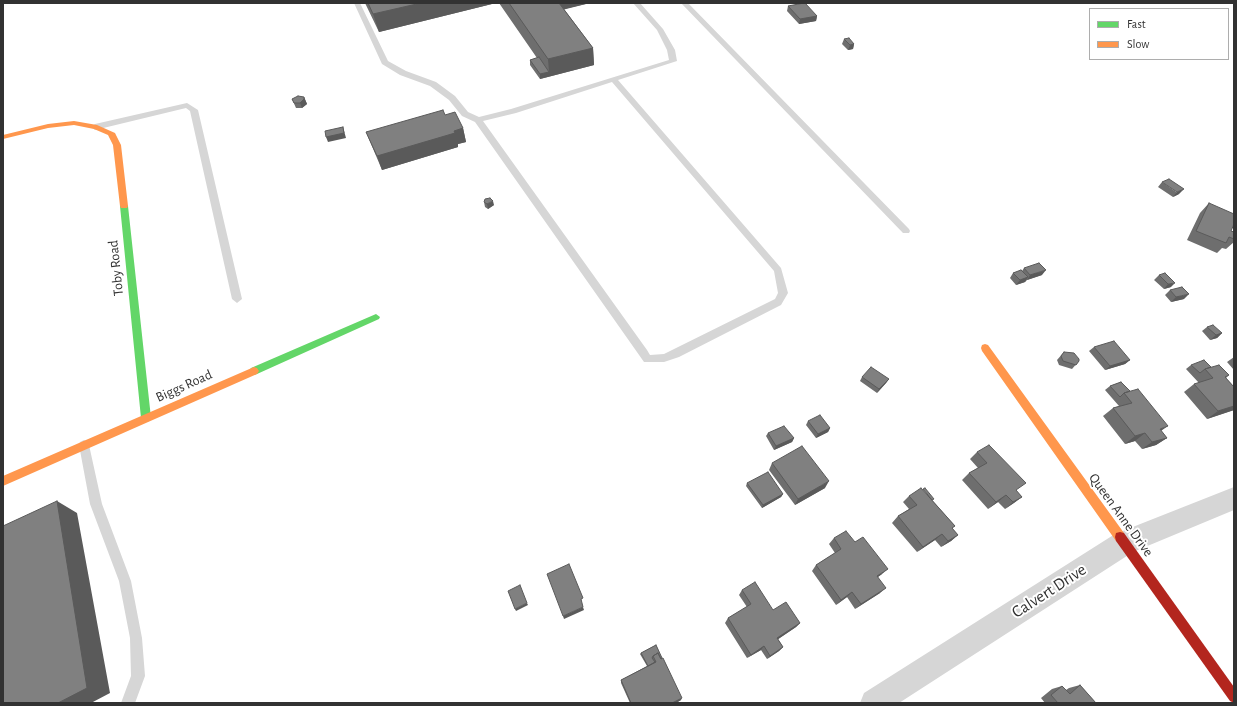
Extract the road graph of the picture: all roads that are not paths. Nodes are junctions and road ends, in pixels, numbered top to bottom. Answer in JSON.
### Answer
{"nodes":[{"id":1,"x":357,"y":3,"type":"edge"},
{"id":2,"x":636,"y":3,"type":"edge"},
{"id":3,"x":684,"y":3,"type":"edge"},
{"id":4,"x":614,"y":80,"type":"junction"},
{"id":5,"x":478,"y":120,"type":"junction"},
{"id":6,"x":95,"y":127,"type":"junction"},
{"id":7,"x":3,"y":137,"type":"edge"},
{"id":8,"x":906,"y":231,"type":"dead end"},
{"id":9,"x":237,"y":299,"type":"dead end"},
{"id":10,"x":376,"y":317,"type":"dead end"},
{"id":11,"x":985,"y":348,"type":"dead end"},
{"id":12,"x":146,"y":418,"type":"junction"},
{"id":13,"x":84,"y":445,"type":"junction"},
{"id":14,"x":3,"y":481,"type":"edge"},
{"id":15,"x":1234,"y":498,"type":"edge"},
{"id":16,"x":1124,"y":543,"type":"junction"},
{"id":17,"x":1234,"y":697,"type":"edge"},
{"id":18,"x":128,"y":703,"type":"edge"},
{"id":19,"x":874,"y":703,"type":"edge"}],
"edges":[{"from":1,"to":5,"type":"lane"},
{"from":2,"to":4,"type":"lane"},
{"from":3,"to":8,"type":"lane"},
{"from":4,"to":5,"type":"lane"},
{"from":4,"to":5,"type":"lane"},
{"from":6,"to":7,"type":"street","name":"Toby Road"},
{"from":6,"to":9,"type":"lane"},
{"from":6,"to":12,"type":"street","name":"Toby Road"},
{"from":10,"to":12,"type":"street","name":"Biggs Road"},
{"from":11,"to":16,"type":"street","name":"Queen Anne Drive"},
{"from":12,"to":13,"type":"street","name":"Biggs Road"},
{"from":13,"to":14,"type":"street","name":"Biggs Road"},
{"from":13,"to":18,"type":"lane"},
{"from":15,"to":16,"type":"street","name":"Calvert Drive"},
{"from":16,"to":17,"type":"street","name":"Queen Anne Drive"},
{"from":16,"to":19,"type":"street","name":"Calvert Drive"}]}
